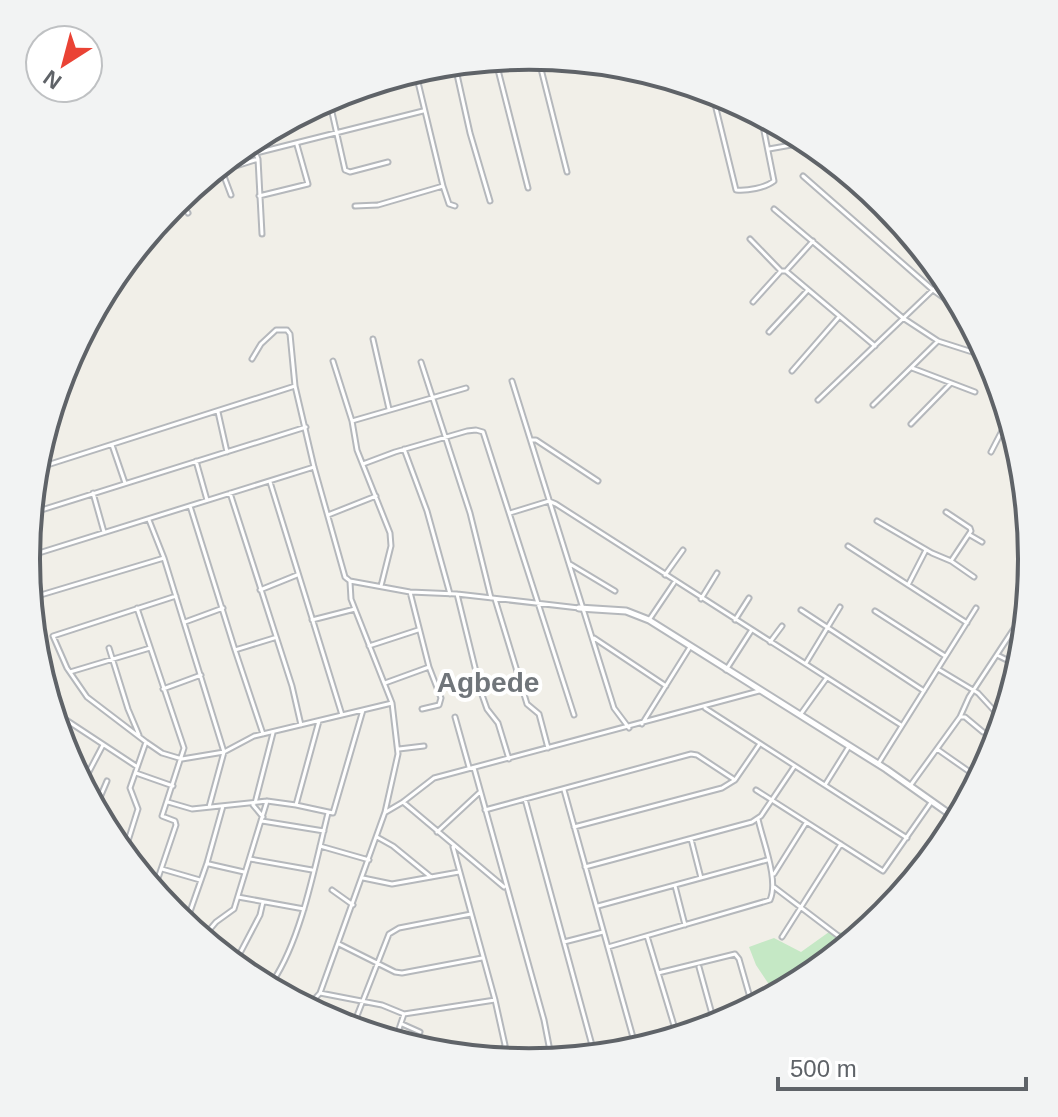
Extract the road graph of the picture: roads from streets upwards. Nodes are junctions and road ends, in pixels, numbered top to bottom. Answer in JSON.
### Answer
{"nodes":[{"id":1,"x":541,"y":70,"type":"edge"},
{"id":2,"x":498,"y":71,"type":"edge"},
{"id":3,"x":457,"y":75,"type":"edge"},
{"id":4,"x":418,"y":83,"type":"edge"},
{"id":5,"x":716,"y":107,"type":"edge"},
{"id":6,"x":332,"y":111,"type":"edge"},
{"id":7,"x":423,"y":111,"type":"junction"},
{"id":8,"x":764,"y":130,"type":"edge"},
{"id":9,"x":337,"y":132,"type":"junction"},
{"id":10,"x":297,"y":143,"type":"junction"},
{"id":11,"x":790,"y":145,"type":"edge"},
{"id":12,"x":767,"y":149,"type":"junction"},
{"id":13,"x":260,"y":150,"type":"edge"},
{"id":14,"x":256,"y":153,"type":"edge"},
{"id":15,"x":258,"y":159,"type":"junction"},
{"id":16,"x":388,"y":162,"type":"dead end"},
{"id":17,"x":239,"y":165,"type":"edge"},
{"id":18,"x":567,"y":172,"type":"dead end"},
{"id":19,"x":803,"y":176,"type":"dead end"},
{"id":20,"x":224,"y":177,"type":"edge"},
{"id":21,"x":443,"y":186,"type":"junction"},
{"id":22,"x":528,"y":188,"type":"dead end"},
{"id":23,"x":231,"y":195,"type":"dead end"},
{"id":24,"x":259,"y":196,"type":"junction"},
{"id":25,"x":490,"y":201,"type":"dead end"},
{"id":26,"x":355,"y":206,"type":"dead end"},
{"id":27,"x":455,"y":206,"type":"dead end"},
{"id":28,"x":774,"y":209,"type":"dead end"},
{"id":29,"x":186,"y":210,"type":"edge"},
{"id":30,"x":188,"y":213,"type":"dead end"},
{"id":31,"x":262,"y":234,"type":"dead end"},
{"id":32,"x":750,"y":239,"type":"dead end"},
{"id":33,"x":813,"y":241,"type":"junction"},
{"id":34,"x":783,"y":271,"type":"junction"},
{"id":35,"x":936,"y":287,"type":"edge"},
{"id":36,"x":808,"y":290,"type":"junction"},
{"id":37,"x":933,"y":290,"type":"junction"},
{"id":38,"x":941,"y":296,"type":"edge"},
{"id":39,"x":753,"y":302,"type":"dead end"},
{"id":40,"x":840,"y":317,"type":"junction"},
{"id":41,"x":903,"y":318,"type":"junction"},
{"id":42,"x":769,"y":332,"type":"dead end"},
{"id":43,"x":373,"y":339,"type":"dead end"},
{"id":44,"x":938,"y":341,"type":"junction"},
{"id":45,"x":875,"y":346,"type":"junction"},
{"id":46,"x":973,"y":352,"type":"edge"},
{"id":47,"x":252,"y":359,"type":"dead end"},
{"id":48,"x":333,"y":361,"type":"dead end"},
{"id":49,"x":421,"y":362,"type":"dead end"},
{"id":50,"x":912,"y":368,"type":"junction"},
{"id":51,"x":792,"y":371,"type":"dead end"},
{"id":52,"x":512,"y":381,"type":"dead end"},
{"id":53,"x":951,"y":382,"type":"junction"},
{"id":54,"x":295,"y":386,"type":"junction"},
{"id":55,"x":466,"y":388,"type":"dead end"},
{"id":56,"x":975,"y":392,"type":"dead end"},
{"id":57,"x":432,"y":398,"type":"junction"},
{"id":58,"x":818,"y":400,"type":"dead end"},
{"id":59,"x":873,"y":405,"type":"dead end"},
{"id":60,"x":389,"y":409,"type":"junction"},
{"id":61,"x":218,"y":412,"type":"junction"},
{"id":62,"x":352,"y":421,"type":"junction"},
{"id":63,"x":911,"y":424,"type":"dead end"},
{"id":64,"x":306,"y":427,"type":"junction"},
{"id":65,"x":1001,"y":432,"type":"edge"},
{"id":66,"x":445,"y":438,"type":"junction"},
{"id":67,"x":531,"y":440,"type":"junction"},
{"id":68,"x":112,"y":445,"type":"junction"},
{"id":69,"x":404,"y":449,"type":"junction"},
{"id":70,"x":227,"y":452,"type":"junction"},
{"id":71,"x":991,"y":452,"type":"dead end"},
{"id":72,"x":196,"y":461,"type":"junction"},
{"id":73,"x":363,"y":464,"type":"junction"},
{"id":74,"x":49,"y":465,"type":"edge"},
{"id":75,"x":314,"y":467,"type":"junction"},
{"id":76,"x":270,"y":480,"type":"junction"},
{"id":77,"x":598,"y":481,"type":"dead end"},
{"id":78,"x":125,"y":483,"type":"junction"},
{"id":79,"x":93,"y":493,"type":"junction"},
{"id":80,"x":230,"y":493,"type":"junction"},
{"id":81,"x":376,"y":496,"type":"junction"},
{"id":82,"x":207,"y":500,"type":"junction"},
{"id":83,"x":549,"y":501,"type":"junction"},
{"id":84,"x":190,"y":506,"type":"junction"},
{"id":85,"x":43,"y":509,"type":"edge"},
{"id":86,"x":946,"y":512,"type":"dead end"},
{"id":87,"x":510,"y":513,"type":"junction"},
{"id":88,"x":327,"y":515,"type":"junction"},
{"id":89,"x":149,"y":520,"type":"junction"},
{"id":90,"x":877,"y":521,"type":"dead end"},
{"id":91,"x":104,"y":532,"type":"junction"},
{"id":92,"x":970,"y":535,"type":"junction"},
{"id":93,"x":982,"y":542,"type":"dead end"},
{"id":94,"x":848,"y":546,"type":"dead end"},
{"id":95,"x":683,"y":550,"type":"dead end"},
{"id":96,"x":926,"y":550,"type":"junction"},
{"id":97,"x":40,"y":552,"type":"edge"},
{"id":98,"x":932,"y":553,"type":"junction"},
{"id":99,"x":925,"y":556,"type":"junction"},
{"id":100,"x":164,"y":558,"type":"junction"},
{"id":101,"x":951,"y":561,"type":"junction"},
{"id":102,"x":569,"y":564,"type":"junction"},
{"id":103,"x":717,"y":573,"type":"dead end"},
{"id":104,"x":298,"y":575,"type":"junction"},
{"id":105,"x":665,"y":575,"type":"junction"},
{"id":106,"x":974,"y":577,"type":"dead end"},
{"id":107,"x":350,"y":581,"type":"junction"},
{"id":108,"x":675,"y":583,"type":"junction"},
{"id":109,"x":908,"y":585,"type":"junction"},
{"id":110,"x":381,"y":586,"type":"junction"},
{"id":111,"x":260,"y":590,"type":"junction"},
{"id":112,"x":615,"y":591,"type":"dead end"},
{"id":113,"x":410,"y":592,"type":"junction"},
{"id":114,"x":450,"y":594,"type":"junction"},
{"id":115,"x":457,"y":594,"type":"junction"},
{"id":116,"x":41,"y":595,"type":"edge"},
{"id":117,"x":176,"y":596,"type":"junction"},
{"id":118,"x":749,"y":598,"type":"dead end"},
{"id":119,"x":493,"y":599,"type":"junction"},
{"id":120,"x":701,"y":599,"type":"junction"},
{"id":121,"x":539,"y":604,"type":"junction"},
{"id":122,"x":840,"y":607,"type":"dead end"},
{"id":123,"x":137,"y":608,"type":"junction"},
{"id":124,"x":223,"y":608,"type":"junction"},
{"id":125,"x":581,"y":608,"type":"junction"},
{"id":126,"x":976,"y":608,"type":"dead end"},
{"id":127,"x":355,"y":609,"type":"junction"},
{"id":128,"x":801,"y":610,"type":"dead end"},
{"id":129,"x":875,"y":611,"type":"dead end"},
{"id":130,"x":311,"y":620,"type":"junction"},
{"id":131,"x":649,"y":620,"type":"junction"},
{"id":132,"x":735,"y":620,"type":"junction"},
{"id":133,"x":185,"y":622,"type":"junction"},
{"id":134,"x":967,"y":623,"type":"junction"},
{"id":135,"x":782,"y":626,"type":"dead end"},
{"id":136,"x":828,"y":629,"type":"junction"},
{"id":137,"x":418,"y":630,"type":"junction"},
{"id":138,"x":751,"y":631,"type":"junction"},
{"id":139,"x":1013,"y":631,"type":"edge"},
{"id":140,"x":275,"y":638,"type":"junction"},
{"id":141,"x":594,"y":638,"type":"junction"},
{"id":142,"x":770,"y":642,"type":"junction"},
{"id":143,"x":369,"y":646,"type":"junction"},
{"id":144,"x":690,"y":647,"type":"junction"},
{"id":145,"x":109,"y":648,"type":"dead end"},
{"id":146,"x":151,"y":648,"type":"junction"},
{"id":147,"x":235,"y":650,"type":"junction"},
{"id":148,"x":997,"y":655,"type":"junction"},
{"id":149,"x":945,"y":656,"type":"junction"},
{"id":150,"x":113,"y":659,"type":"junction"},
{"id":151,"x":1007,"y":660,"type":"edge"},
{"id":152,"x":806,"y":663,"type":"junction"},
{"id":153,"x":429,"y":667,"type":"junction"},
{"id":154,"x":938,"y":669,"type":"junction"},
{"id":155,"x":726,"y":670,"type":"junction"},
{"id":156,"x":70,"y":672,"type":"junction"},
{"id":157,"x":201,"y":675,"type":"junction"},
{"id":158,"x":827,"y":677,"type":"junction"},
{"id":159,"x":385,"y":683,"type":"junction"},
{"id":160,"x":666,"y":686,"type":"junction"},
{"id":161,"x":163,"y":689,"type":"junction"},
{"id":162,"x":974,"y":690,"type":"junction"},
{"id":163,"x":759,"y":691,"type":"junction"},
{"id":164,"x":924,"y":691,"type":"junction"},
{"id":165,"x":392,"y":703,"type":"junction"},
{"id":166,"x":703,"y":707,"type":"junction"},
{"id":167,"x":422,"y":709,"type":"dead end"},
{"id":168,"x":363,"y":710,"type":"junction"},
{"id":169,"x":994,"y":710,"type":"edge"},
{"id":170,"x":342,"y":715,"type":"junction"},
{"id":171,"x":574,"y":715,"type":"dead end"},
{"id":172,"x":800,"y":715,"type":"junction"},
{"id":173,"x":455,"y":717,"type":"dead end"},
{"id":174,"x":960,"y":717,"type":"junction"},
{"id":175,"x":319,"y":721,"type":"junction"},
{"id":176,"x":69,"y":723,"type":"edge"},
{"id":177,"x":642,"y":724,"type":"junction"},
{"id":178,"x":301,"y":725,"type":"junction"},
{"id":179,"x":901,"y":725,"type":"junction"},
{"id":180,"x":629,"y":728,"type":"junction"},
{"id":181,"x":273,"y":732,"type":"junction"},
{"id":182,"x":983,"y":732,"type":"dead end"},
{"id":183,"x":263,"y":734,"type":"junction"},
{"id":184,"x":139,"y":735,"type":"junction"},
{"id":185,"x":146,"y":742,"type":"junction"},
{"id":186,"x":103,"y":745,"type":"junction"},
{"id":187,"x":759,"y":745,"type":"junction"},
{"id":188,"x":424,"y":746,"type":"dead end"},
{"id":189,"x":849,"y":746,"type":"junction"},
{"id":190,"x":937,"y":748,"type":"junction"},
{"id":191,"x":399,"y":749,"type":"junction"},
{"id":192,"x":548,"y":749,"type":"junction"},
{"id":193,"x":224,"y":752,"type":"junction"},
{"id":194,"x":182,"y":759,"type":"junction"},
{"id":195,"x":509,"y":759,"type":"junction"},
{"id":196,"x":878,"y":764,"type":"junction"},
{"id":197,"x":136,"y":766,"type":"junction"},
{"id":198,"x":794,"y":767,"type":"junction"},
{"id":199,"x":471,"y":768,"type":"junction"},
{"id":200,"x":89,"y":772,"type":"edge"},
{"id":201,"x":970,"y":772,"type":"edge"},
{"id":202,"x":136,"y":773,"type":"junction"},
{"id":203,"x":735,"y":780,"type":"junction"},
{"id":204,"x":107,"y":781,"type":"dead end"},
{"id":205,"x":825,"y":785,"type":"junction"},
{"id":206,"x":173,"y":786,"type":"junction"},
{"id":207,"x":910,"y":786,"type":"junction"},
{"id":208,"x":564,"y":789,"type":"junction"},
{"id":209,"x":756,"y":790,"type":"dead end"},
{"id":210,"x":480,"y":792,"type":"junction"},
{"id":211,"x":101,"y":795,"type":"edge"},
{"id":212,"x":525,"y":799,"type":"junction"},
{"id":213,"x":267,"y":801,"type":"junction"},
{"id":214,"x":772,"y":801,"type":"junction"},
{"id":215,"x":932,"y":801,"type":"junction"},
{"id":216,"x":168,"y":802,"type":"junction"},
{"id":217,"x":403,"y":802,"type":"junction"},
{"id":218,"x":254,"y":803,"type":"junction"},
{"id":219,"x":296,"y":805,"type":"junction"},
{"id":220,"x":223,"y":806,"type":"junction"},
{"id":221,"x":209,"y":807,"type":"junction"},
{"id":222,"x":485,"y":810,"type":"junction"},
{"id":223,"x":385,"y":812,"type":"junction"},
{"id":224,"x":947,"y":812,"type":"edge"},
{"id":225,"x":328,"y":813,"type":"junction"},
{"id":226,"x":262,"y":819,"type":"junction"},
{"id":227,"x":758,"y":819,"type":"junction"},
{"id":228,"x":806,"y":822,"type":"junction"},
{"id":229,"x":574,"y":827,"type":"junction"},
{"id":230,"x":324,"y":831,"type":"junction"},
{"id":231,"x":437,"y":832,"type":"junction"},
{"id":232,"x":377,"y":837,"type":"junction"},
{"id":233,"x":691,"y":838,"type":"junction"},
{"id":234,"x":907,"y":838,"type":"junction"},
{"id":235,"x":129,"y":839,"type":"edge"},
{"id":236,"x":841,"y":844,"type":"junction"},
{"id":237,"x":320,"y":846,"type":"junction"},
{"id":238,"x":453,"y":847,"type":"junction"},
{"id":239,"x":250,"y":859,"type":"junction"},
{"id":240,"x":369,"y":860,"type":"junction"},
{"id":241,"x":767,"y":860,"type":"junction"},
{"id":242,"x":207,"y":863,"type":"junction"},
{"id":243,"x":585,"y":867,"type":"junction"},
{"id":244,"x":162,"y":869,"type":"junction"},
{"id":245,"x":312,"y":870,"type":"junction"},
{"id":246,"x":244,"y":872,"type":"junction"},
{"id":247,"x":459,"y":872,"type":"junction"},
{"id":248,"x":774,"y":874,"type":"junction"},
{"id":249,"x":431,"y":877,"type":"junction"},
{"id":250,"x":159,"y":878,"type":"edge"},
{"id":251,"x":363,"y":878,"type":"junction"},
{"id":252,"x":701,"y":878,"type":"junction"},
{"id":253,"x":200,"y":880,"type":"junction"},
{"id":254,"x":674,"y":885,"type":"junction"},
{"id":255,"x":774,"y":887,"type":"junction"},
{"id":256,"x":507,"y":889,"type":"junction"},
{"id":257,"x":332,"y":890,"type":"dead end"},
{"id":258,"x":238,"y":897,"type":"junction"},
{"id":259,"x":263,"y":902,"type":"junction"},
{"id":260,"x":353,"y":905,"type":"junction"},
{"id":261,"x":598,"y":906,"type":"junction"},
{"id":262,"x":801,"y":907,"type":"junction"},
{"id":263,"x":304,"y":909,"type":"junction"},
{"id":264,"x":190,"y":910,"type":"edge"},
{"id":265,"x":471,"y":914,"type":"junction"},
{"id":266,"x":685,"y":925,"type":"junction"},
{"id":267,"x":210,"y":929,"type":"edge"},
{"id":268,"x":604,"y":931,"type":"junction"},
{"id":269,"x":647,"y":936,"type":"junction"},
{"id":270,"x":839,"y":936,"type":"edge"},
{"id":271,"x":782,"y":937,"type":"dead end"},
{"id":272,"x":564,"y":942,"type":"junction"},
{"id":273,"x":339,"y":944,"type":"junction"},
{"id":274,"x":608,"y":947,"type":"junction"},
{"id":275,"x":240,"y":953,"type":"edge"},
{"id":276,"x":482,"y":958,"type":"junction"},
{"id":277,"x":376,"y":962,"type":"junction"},
{"id":278,"x":699,"y":965,"type":"junction"},
{"id":279,"x":658,"y":973,"type":"junction"},
{"id":280,"x":276,"y":977,"type":"edge"},
{"id":281,"x":320,"y":993,"type":"junction"},
{"id":282,"x":749,"y":994,"type":"dead end"},
{"id":283,"x":315,"y":998,"type":"edge"},
{"id":284,"x":495,"y":1000,"type":"junction"},
{"id":285,"x":362,"y":1002,"type":"junction"},
{"id":286,"x":711,"y":1012,"type":"edge"},
{"id":287,"x":404,"y":1014,"type":"junction"},
{"id":288,"x":357,"y":1016,"type":"edge"},
{"id":289,"x":402,"y":1024,"type":"junction"},
{"id":290,"x":674,"y":1026,"type":"edge"},
{"id":291,"x":399,"y":1030,"type":"edge"},
{"id":292,"x":420,"y":1032,"type":"dead end"},
{"id":293,"x":633,"y":1036,"type":"edge"},
{"id":294,"x":591,"y":1043,"type":"edge"},
{"id":295,"x":504,"y":1046,"type":"edge"},
{"id":296,"x":549,"y":1047,"type":"edge"}],
"edges":[{"from":1,"to":18,"type":"street"},
{"from":2,"to":22,"type":"street"},
{"from":3,"to":25,"type":"street"},
{"from":4,"to":7,"type":"street"},
{"from":5,"to":12,"type":"street"},
{"from":6,"to":9,"type":"street"},
{"from":7,"to":9,"type":"street"},
{"from":7,"to":21,"type":"street"},
{"from":8,"to":12,"type":"street"},
{"from":9,"to":10,"type":"street"},
{"from":9,"to":16,"type":"street"},
{"from":10,"to":13,"type":"street"},
{"from":10,"to":24,"type":"street"},
{"from":11,"to":12,"type":"street"},
{"from":14,"to":15,"type":"street"},
{"from":15,"to":17,"type":"street"},
{"from":15,"to":24,"type":"street"},
{"from":19,"to":37,"type":"street"},
{"from":20,"to":23,"type":"street"},
{"from":21,"to":26,"type":"street"},
{"from":21,"to":27,"type":"street"},
{"from":24,"to":31,"type":"street"},
{"from":28,"to":33,"type":"street"},
{"from":29,"to":30,"type":"street"},
{"from":32,"to":34,"type":"street"},
{"from":33,"to":34,"type":"street"},
{"from":33,"to":41,"type":"street"},
{"from":34,"to":36,"type":"street"},
{"from":34,"to":39,"type":"street"},
{"from":35,"to":37,"type":"street"},
{"from":36,"to":40,"type":"street"},
{"from":36,"to":42,"type":"street"},
{"from":37,"to":38,"type":"street"},
{"from":37,"to":41,"type":"street"},
{"from":40,"to":45,"type":"street"},
{"from":40,"to":51,"type":"street"},
{"from":41,"to":44,"type":"street"},
{"from":41,"to":45,"type":"street"},
{"from":43,"to":60,"type":"street"},
{"from":44,"to":46,"type":"street"},
{"from":44,"to":50,"type":"street"},
{"from":45,"to":58,"type":"street"},
{"from":47,"to":54,"type":"street"},
{"from":48,"to":62,"type":"street"},
{"from":49,"to":57,"type":"street"},
{"from":50,"to":53,"type":"street"},
{"from":50,"to":59,"type":"street"},
{"from":52,"to":67,"type":"street"},
{"from":53,"to":56,"type":"street"},
{"from":53,"to":63,"type":"street"},
{"from":54,"to":61,"type":"street"},
{"from":54,"to":64,"type":"street"},
{"from":55,"to":57,"type":"street"},
{"from":57,"to":60,"type":"street"},
{"from":57,"to":66,"type":"street"},
{"from":60,"to":62,"type":"street"},
{"from":61,"to":68,"type":"street"},
{"from":61,"to":70,"type":"street"},
{"from":62,"to":73,"type":"street"},
{"from":64,"to":70,"type":"street"},
{"from":64,"to":75,"type":"street"},
{"from":65,"to":71,"type":"street"},
{"from":66,"to":69,"type":"street"},
{"from":66,"to":87,"type":"street"},
{"from":66,"to":119,"type":"street"},
{"from":67,"to":77,"type":"street"},
{"from":67,"to":83,"type":"street"},
{"from":68,"to":74,"type":"street"},
{"from":68,"to":78,"type":"street"},
{"from":69,"to":73,"type":"street"},
{"from":69,"to":114,"type":"street"},
{"from":70,"to":72,"type":"street"},
{"from":72,"to":78,"type":"street"},
{"from":72,"to":82,"type":"street"},
{"from":73,"to":81,"type":"street"},
{"from":75,"to":76,"type":"street"},
{"from":75,"to":88,"type":"street"},
{"from":76,"to":80,"type":"street"},
{"from":76,"to":104,"type":"street"},
{"from":78,"to":79,"type":"street"},
{"from":79,"to":85,"type":"street"},
{"from":79,"to":91,"type":"street"},
{"from":80,"to":82,"type":"street"},
{"from":80,"to":111,"type":"street"},
{"from":81,"to":88,"type":"street"},
{"from":81,"to":110,"type":"street"},
{"from":82,"to":84,"type":"street"},
{"from":83,"to":87,"type":"street"},
{"from":83,"to":102,"type":"street"},
{"from":83,"to":105,"type":"street"},
{"from":84,"to":89,"type":"street"},
{"from":84,"to":124,"type":"street"},
{"from":86,"to":92,"type":"street"},
{"from":87,"to":121,"type":"street"},
{"from":88,"to":107,"type":"street"},
{"from":89,"to":91,"type":"street"},
{"from":89,"to":100,"type":"street"},
{"from":90,"to":96,"type":"street"},
{"from":91,"to":97,"type":"street"},
{"from":92,"to":93,"type":"street"},
{"from":92,"to":101,"type":"street"},
{"from":94,"to":109,"type":"street"},
{"from":95,"to":105,"type":"street"},
{"from":96,"to":98,"type":"street"},
{"from":96,"to":99,"type":"street"},
{"from":98,"to":99,"type":"street"},
{"from":98,"to":101,"type":"street"},
{"from":99,"to":109,"type":"street"},
{"from":100,"to":116,"type":"street"},
{"from":100,"to":117,"type":"street"},
{"from":101,"to":106,"type":"street"},
{"from":102,"to":112,"type":"street"},
{"from":102,"to":125,"type":"street"},
{"from":103,"to":120,"type":"street"},
{"from":104,"to":111,"type":"street"},
{"from":104,"to":130,"type":"street"},
{"from":105,"to":108,"type":"street"},
{"from":107,"to":110,"type":"street"},
{"from":107,"to":127,"type":"street"},
{"from":108,"to":120,"type":"street"},
{"from":108,"to":131,"type":"street"},
{"from":109,"to":134,"type":"street"},
{"from":110,"to":113,"type":"street"},
{"from":111,"to":140,"type":"street"},
{"from":113,"to":114,"type":"street"},
{"from":113,"to":137,"type":"street"},
{"from":114,"to":115,"type":"street"},
{"from":115,"to":119,"type":"street"},
{"from":115,"to":195,"type":"street"},
{"from":117,"to":123,"type":"street"},
{"from":117,"to":133,"type":"street"},
{"from":118,"to":132,"type":"street"},
{"from":119,"to":121,"type":"street"},
{"from":119,"to":192,"type":"street"},
{"from":120,"to":132,"type":"street"},
{"from":121,"to":125,"type":"street"},
{"from":121,"to":171,"type":"street"},
{"from":122,"to":136,"type":"street"},
{"from":123,"to":146,"type":"street"},
{"from":123,"to":156,"type":"street"},
{"from":124,"to":133,"type":"street"},
{"from":124,"to":147,"type":"street"},
{"from":125,"to":131,"type":"street"},
{"from":125,"to":141,"type":"street"},
{"from":126,"to":134,"type":"street"},
{"from":127,"to":130,"type":"street"},
{"from":127,"to":143,"type":"street"},
{"from":128,"to":136,"type":"street"},
{"from":129,"to":149,"type":"street"},
{"from":130,"to":170,"type":"street"},
{"from":131,"to":144,"type":"street"},
{"from":132,"to":138,"type":"street"},
{"from":133,"to":157,"type":"street"},
{"from":134,"to":149,"type":"street"},
{"from":135,"to":142,"type":"street"},
{"from":136,"to":152,"type":"street"},
{"from":136,"to":164,"type":"street"},
{"from":137,"to":143,"type":"street"},
{"from":137,"to":153,"type":"street"},
{"from":138,"to":142,"type":"street"},
{"from":138,"to":155,"type":"street"},
{"from":139,"to":148,"type":"street"},
{"from":140,"to":147,"type":"street"},
{"from":140,"to":178,"type":"street"},
{"from":141,"to":160,"type":"street"},
{"from":141,"to":180,"type":"street"},
{"from":142,"to":152,"type":"street"},
{"from":143,"to":159,"type":"street"},
{"from":144,"to":155,"type":"street"},
{"from":144,"to":160,"type":"street"},
{"from":145,"to":150,"type":"street"},
{"from":146,"to":150,"type":"street"},
{"from":146,"to":161,"type":"street"},
{"from":147,"to":183,"type":"street"},
{"from":148,"to":151,"type":"street"},
{"from":148,"to":162,"type":"street"},
{"from":149,"to":154,"type":"street"},
{"from":150,"to":156,"type":"street"},
{"from":150,"to":184,"type":"street"},
{"from":152,"to":158,"type":"street"},
{"from":153,"to":159,"type":"street"},
{"from":153,"to":167,"type":"street"},
{"from":154,"to":162,"type":"street"},
{"from":154,"to":164,"type":"street"},
{"from":155,"to":163,"type":"street"},
{"from":156,"to":184,"type":"street"},
{"from":157,"to":161,"type":"street"},
{"from":157,"to":193,"type":"street"},
{"from":158,"to":172,"type":"street"},
{"from":158,"to":179,"type":"street"},
{"from":159,"to":165,"type":"street"},
{"from":160,"to":177,"type":"street"},
{"from":161,"to":194,"type":"street"},
{"from":162,"to":169,"type":"street"},
{"from":162,"to":174,"type":"street"},
{"from":163,"to":166,"type":"street"},
{"from":163,"to":172,"type":"street"},
{"from":164,"to":179,"type":"street"},
{"from":165,"to":168,"type":"street"},
{"from":165,"to":191,"type":"street"},
{"from":166,"to":177,"type":"street"},
{"from":166,"to":187,"type":"street"},
{"from":168,"to":170,"type":"street"},
{"from":168,"to":225,"type":"street"},
{"from":170,"to":175,"type":"street"},
{"from":172,"to":189,"type":"street"},
{"from":173,"to":199,"type":"street"},
{"from":174,"to":182,"type":"street"},
{"from":174,"to":190,"type":"street"},
{"from":175,"to":178,"type":"street"},
{"from":175,"to":219,"type":"street"},
{"from":176,"to":186,"type":"street"},
{"from":177,"to":180,"type":"street"},
{"from":178,"to":181,"type":"street"},
{"from":179,"to":196,"type":"street"},
{"from":180,"to":192,"type":"street"},
{"from":181,"to":183,"type":"street"},
{"from":181,"to":218,"type":"street"},
{"from":183,"to":193,"type":"street"},
{"from":184,"to":185,"type":"street"},
{"from":185,"to":194,"type":"street"},
{"from":185,"to":197,"type":"street"},
{"from":186,"to":197,"type":"street"},
{"from":186,"to":200,"type":"street"},
{"from":187,"to":198,"type":"street"},
{"from":187,"to":203,"type":"street"},
{"from":188,"to":191,"type":"street"},
{"from":189,"to":196,"type":"street"},
{"from":189,"to":205,"type":"street"},
{"from":190,"to":201,"type":"street"},
{"from":190,"to":207,"type":"street"},
{"from":191,"to":223,"type":"street"},
{"from":192,"to":195,"type":"street"},
{"from":193,"to":194,"type":"street"},
{"from":193,"to":221,"type":"street"},
{"from":194,"to":206,"type":"street"},
{"from":195,"to":199,"type":"street"},
{"from":196,"to":207,"type":"street"},
{"from":197,"to":202,"type":"street"},
{"from":198,"to":205,"type":"street"},
{"from":198,"to":214,"type":"street"},
{"from":199,"to":210,"type":"street"},
{"from":199,"to":217,"type":"street"},
{"from":202,"to":206,"type":"street"},
{"from":202,"to":235,"type":"street"},
{"from":203,"to":208,"type":"street"},
{"from":203,"to":229,"type":"street"},
{"from":204,"to":211,"type":"street"},
{"from":205,"to":234,"type":"street"},
{"from":206,"to":216,"type":"street"},
{"from":207,"to":215,"type":"street"},
{"from":208,"to":212,"type":"street"},
{"from":208,"to":229,"type":"street"},
{"from":209,"to":214,"type":"street"},
{"from":210,"to":222,"type":"street"},
{"from":210,"to":231,"type":"street"},
{"from":212,"to":222,"type":"street"},
{"from":212,"to":272,"type":"street"},
{"from":213,"to":218,"type":"street"},
{"from":213,"to":219,"type":"street"},
{"from":213,"to":226,"type":"street"},
{"from":214,"to":227,"type":"street"},
{"from":214,"to":228,"type":"street"},
{"from":215,"to":224,"type":"street"},
{"from":215,"to":234,"type":"street"},
{"from":216,"to":221,"type":"street"},
{"from":216,"to":244,"type":"street"},
{"from":217,"to":223,"type":"street"},
{"from":217,"to":231,"type":"street"},
{"from":218,"to":220,"type":"street"},
{"from":218,"to":226,"type":"street"},
{"from":219,"to":225,"type":"street"},
{"from":220,"to":221,"type":"street"},
{"from":220,"to":242,"type":"street"},
{"from":222,"to":256,"type":"street"},
{"from":223,"to":232,"type":"street"},
{"from":225,"to":230,"type":"street"},
{"from":226,"to":230,"type":"street"},
{"from":226,"to":239,"type":"street"},
{"from":227,"to":233,"type":"street"},
{"from":227,"to":241,"type":"street"},
{"from":228,"to":236,"type":"street"},
{"from":228,"to":248,"type":"street"},
{"from":229,"to":243,"type":"street"},
{"from":230,"to":237,"type":"street"},
{"from":231,"to":238,"type":"street"},
{"from":232,"to":240,"type":"street"},
{"from":232,"to":249,"type":"street"},
{"from":233,"to":243,"type":"street"},
{"from":233,"to":252,"type":"street"},
{"from":234,"to":236,"type":"street"},
{"from":236,"to":262,"type":"street"},
{"from":237,"to":240,"type":"street"},
{"from":237,"to":245,"type":"street"},
{"from":238,"to":247,"type":"street"},
{"from":238,"to":256,"type":"street"},
{"from":239,"to":245,"type":"street"},
{"from":239,"to":246,"type":"street"},
{"from":240,"to":251,"type":"street"},
{"from":241,"to":248,"type":"street"},
{"from":241,"to":252,"type":"street"},
{"from":242,"to":246,"type":"street"},
{"from":242,"to":253,"type":"street"},
{"from":243,"to":261,"type":"street"},
{"from":244,"to":250,"type":"street"},
{"from":244,"to":253,"type":"street"},
{"from":245,"to":263,"type":"street"},
{"from":246,"to":258,"type":"street"},
{"from":247,"to":249,"type":"street"},
{"from":247,"to":265,"type":"street"},
{"from":248,"to":255,"type":"street"},
{"from":249,"to":251,"type":"street"},
{"from":251,"to":260,"type":"street"},
{"from":252,"to":254,"type":"street"},
{"from":253,"to":264,"type":"street"},
{"from":254,"to":261,"type":"street"},
{"from":254,"to":266,"type":"street"},
{"from":255,"to":262,"type":"street"},
{"from":255,"to":266,"type":"street"},
{"from":256,"to":296,"type":"street"},
{"from":257,"to":260,"type":"street"},
{"from":258,"to":259,"type":"street"},
{"from":258,"to":267,"type":"street"},
{"from":259,"to":263,"type":"street"},
{"from":259,"to":275,"type":"street"},
{"from":260,"to":273,"type":"street"},
{"from":261,"to":268,"type":"street"},
{"from":262,"to":270,"type":"street"},
{"from":262,"to":271,"type":"street"},
{"from":263,"to":280,"type":"street"},
{"from":265,"to":276,"type":"street"},
{"from":265,"to":277,"type":"street"},
{"from":266,"to":269,"type":"street"},
{"from":268,"to":272,"type":"street"},
{"from":268,"to":274,"type":"street"},
{"from":269,"to":274,"type":"street"},
{"from":269,"to":279,"type":"street"},
{"from":272,"to":294,"type":"street"},
{"from":273,"to":277,"type":"street"},
{"from":273,"to":281,"type":"street"},
{"from":274,"to":293,"type":"street"},
{"from":276,"to":277,"type":"street"},
{"from":276,"to":284,"type":"street"},
{"from":277,"to":285,"type":"street"},
{"from":278,"to":279,"type":"street"},
{"from":278,"to":282,"type":"street"},
{"from":278,"to":286,"type":"street"},
{"from":279,"to":290,"type":"street"},
{"from":281,"to":283,"type":"street"},
{"from":281,"to":285,"type":"street"},
{"from":284,"to":287,"type":"street"},
{"from":284,"to":295,"type":"street"},
{"from":285,"to":287,"type":"street"},
{"from":285,"to":288,"type":"street"},
{"from":287,"to":289,"type":"street"},
{"from":289,"to":291,"type":"street"},
{"from":289,"to":292,"type":"street"}]}
